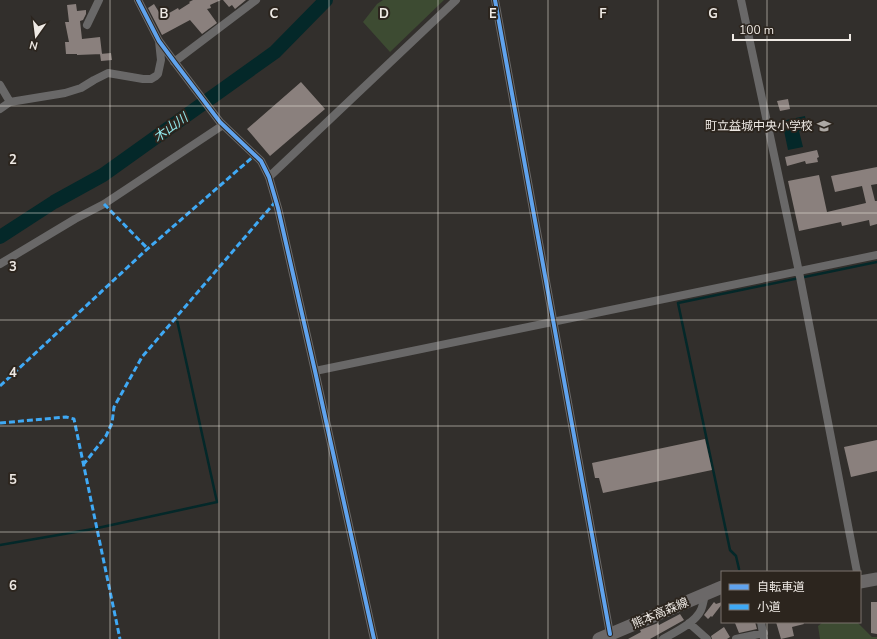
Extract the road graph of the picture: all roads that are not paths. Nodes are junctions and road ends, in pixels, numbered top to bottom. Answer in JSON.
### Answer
{"nodes":[{"id":1,"x":99,"y":0,"type":"edge"},
{"id":2,"x":138,"y":0,"type":"edge"},
{"id":3,"x":256,"y":0,"type":"edge"},
{"id":4,"x":456,"y":0,"type":"edge"},
{"id":5,"x":495,"y":0,"type":"edge"},
{"id":6,"x":741,"y":0,"type":"edge"},
{"id":7,"x":87,"y":25,"type":"dead end"},
{"id":8,"x":159,"y":41,"type":"junction"},
{"id":9,"x":175,"y":63,"type":"junction"},
{"id":10,"x":0,"y":85,"type":"edge"},
{"id":11,"x":10,"y":102,"type":"junction"},
{"id":12,"x":0,"y":110,"type":"edge"},
{"id":13,"x":222,"y":124,"type":"junction"},
{"id":14,"x":269,"y":177,"type":"junction"},
{"id":15,"x":877,"y":255,"type":"edge"},
{"id":16,"x":0,"y":264,"type":"edge"},
{"id":17,"x":799,"y":272,"type":"junction"},
{"id":18,"x":554,"y":322,"type":"junction"},
{"id":19,"x":315,"y":371,"type":"junction"},
{"id":20,"x":858,"y":571,"type":"edge"},
{"id":21,"x":877,"y":579,"type":"edge"},
{"id":22,"x":861,"y":582,"type":"edge"},
{"id":23,"x":721,"y":587,"type":"edge"},
{"id":24,"x":705,"y":594,"type":"junction"},
{"id":25,"x":689,"y":623,"type":"junction"},
{"id":26,"x":761,"y":623,"type":"edge"},
{"id":27,"x":605,"y":636,"type":"edge"},
{"id":28,"x":764,"y":636,"type":"edge"},
{"id":29,"x":374,"y":639,"type":"edge"},
{"id":30,"x":663,"y":639,"type":"edge"},
{"id":31,"x":708,"y":639,"type":"edge"},
{"id":32,"x":736,"y":639,"type":"edge"}],
"edges":[{"from":1,"to":7,"type":"street"},
{"from":2,"to":8,"type":"street"},
{"from":3,"to":9,"type":"street"},
{"from":4,"to":14,"type":"street"},
{"from":5,"to":18,"type":"street"},
{"from":6,"to":17,"type":"street"},
{"from":8,"to":9,"type":"street"},
{"from":8,"to":11,"type":"street"},
{"from":9,"to":13,"type":"street"},
{"from":10,"to":11,"type":"street"},
{"from":11,"to":12,"type":"street"},
{"from":13,"to":14,"type":"street"},
{"from":13,"to":16,"type":"street"},
{"from":14,"to":19,"type":"street"},
{"from":15,"to":17,"type":"street"},
{"from":17,"to":18,"type":"street"},
{"from":17,"to":20,"type":"street"},
{"from":18,"to":19,"type":"street"},
{"from":18,"to":27,"type":"street"},
{"from":19,"to":29,"type":"street"},
{"from":21,"to":22,"type":"main road"},
{"from":23,"to":24,"type":"main road","name":"熊本高森線"},
{"from":24,"to":25,"type":"street"},
{"from":24,"to":27,"type":"main road","name":"熊本高森線"},
{"from":25,"to":30,"type":"street"},
{"from":25,"to":31,"type":"street"},
{"from":26,"to":28,"type":"street"},
{"from":28,"to":32,"type":"street"}]}
